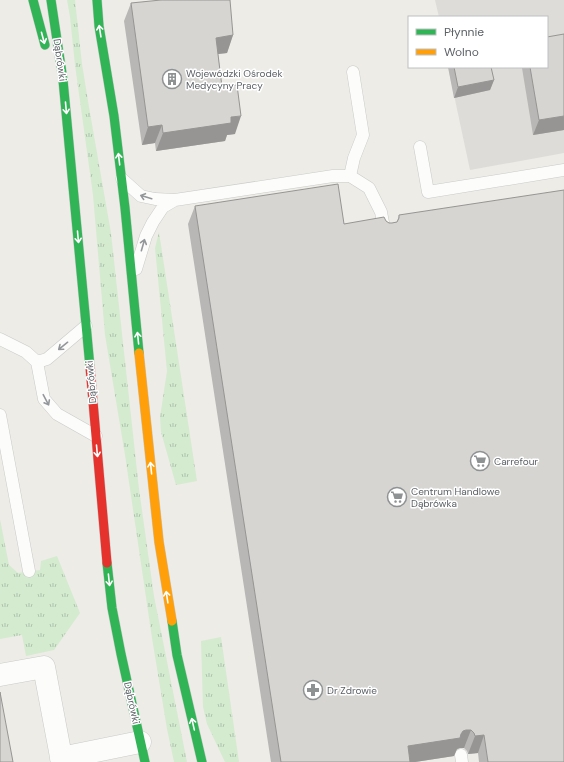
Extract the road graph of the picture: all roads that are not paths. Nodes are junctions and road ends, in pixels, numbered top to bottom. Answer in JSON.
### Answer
{"nodes":[{"id":1,"x":33,"y":0,"type":"edge"},
{"id":2,"x":51,"y":0,"type":"edge"},
{"id":3,"x":97,"y":0,"type":"edge"},
{"id":4,"x":353,"y":72,"type":"dead end"},
{"id":5,"x":63,"y":80,"type":"junction"},
{"id":6,"x":420,"y":147,"type":"dead end"},
{"id":7,"x":564,"y":170,"type":"edge"},
{"id":8,"x":350,"y":176,"type":"junction"},
{"id":9,"x":122,"y":179,"type":"junction"},
{"id":10,"x":175,"y":200,"type":"junction"},
{"id":11,"x":385,"y":234,"type":"edge"},
{"id":12,"x":132,"y":283,"type":"junction"},
{"id":13,"x":86,"y":326,"type":"junction"},
{"id":14,"x":0,"y":339,"type":"edge"},
{"id":15,"x":37,"y":362,"type":"junction"},
{"id":16,"x":0,"y":415,"type":"edge"},
{"id":17,"x":96,"y":436,"type":"junction"},
{"id":18,"x":29,"y":570,"type":"dead end"},
{"id":19,"x":0,"y":675,"type":"edge"},
{"id":20,"x":142,"y":752,"type":"edge"},
{"id":21,"x":62,"y":760,"type":"edge"},
{"id":22,"x":202,"y":762,"type":"edge"}],
"edges":[{"from":1,"to":5,"type":"main road","one_way":true},
{"from":2,"to":5,"type":"main road","name":"Dąbrówki"},
{"from":9,"to":3,"type":"main road","one_way":true},
{"from":4,"to":8,"type":"lane"},
{"from":5,"to":13,"type":"main road","name":"Dąbrówki","one_way":true},
{"from":6,"to":7,"type":"lane"},
{"from":8,"to":10,"type":"lane"},
{"from":8,"to":11,"type":"lane"},
{"from":10,"to":9,"type":"lane","one_way":true},
{"from":9,"to":12,"type":"main road"},
{"from":12,"to":10,"type":"lane","one_way":true},
{"from":22,"to":12,"type":"main road","one_way":true},
{"from":13,"to":15,"type":"lane","one_way":true},
{"from":13,"to":17,"type":"main road","name":"Dąbrówki"},
{"from":14,"to":15,"type":"lane"},
{"from":15,"to":17,"type":"lane","one_way":true},
{"from":16,"to":18,"type":"lane"},
{"from":17,"to":20,"type":"main road","name":"Dąbrówki","one_way":true},
{"from":19,"to":21,"type":"street"},
{"from":20,"to":21,"type":"street"}]}
